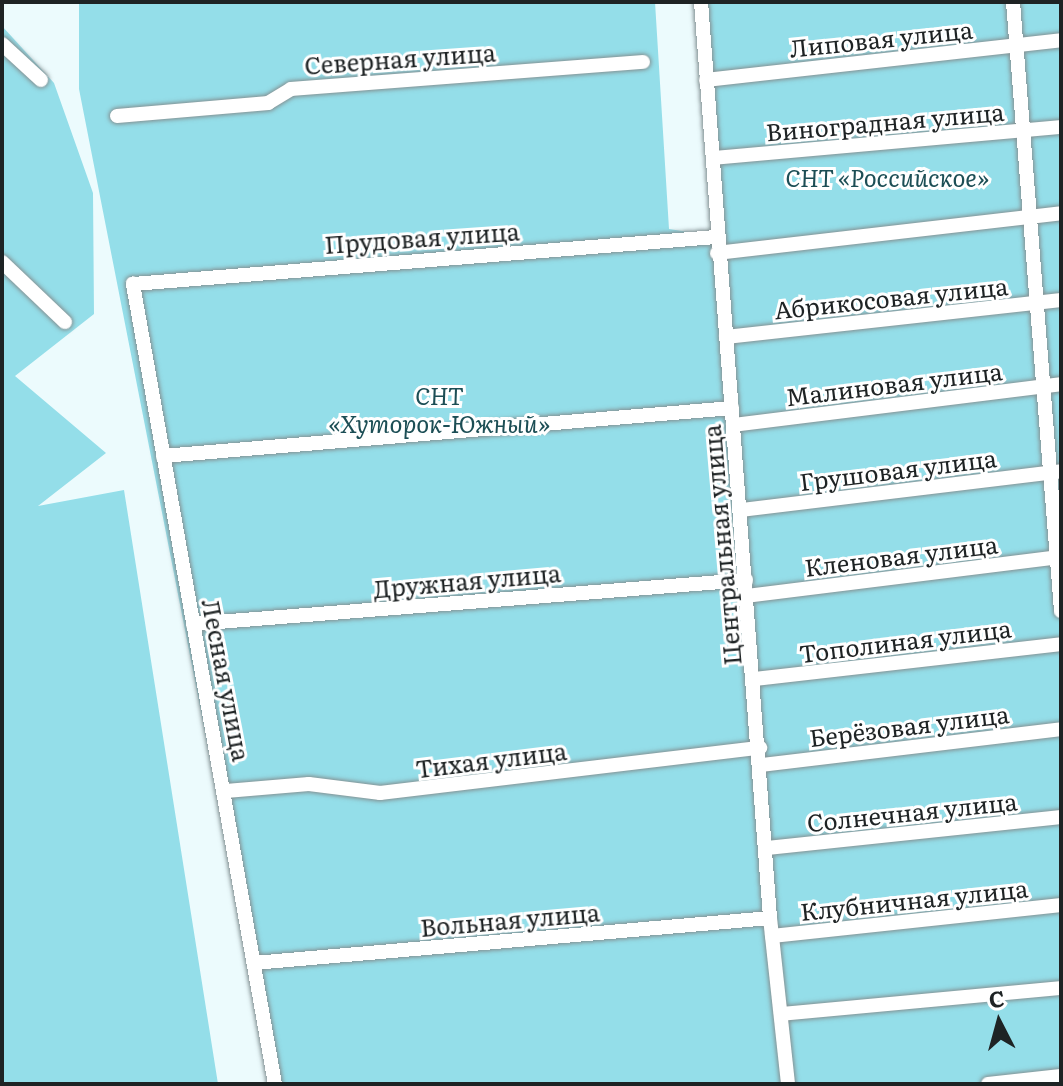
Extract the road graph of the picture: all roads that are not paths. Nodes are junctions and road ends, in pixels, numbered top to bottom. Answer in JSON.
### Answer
{"nodes":[{"id":1,"x":701,"y":2,"type":"edge"},
{"id":2,"x":1013,"y":2,"type":"edge"},
{"id":3,"x":1061,"y":40,"type":"edge"},
{"id":4,"x":2,"y":44,"type":"edge"},
{"id":5,"x":1016,"y":46,"type":"junction"},
{"id":6,"x":643,"y":62,"type":"dead end"},
{"id":7,"x":41,"y":80,"type":"dead end"},
{"id":8,"x":706,"y":80,"type":"junction"},
{"id":9,"x":117,"y":116,"type":"dead end"},
{"id":10,"x":1061,"y":127,"type":"edge"},
{"id":11,"x":1023,"y":131,"type":"junction"},
{"id":12,"x":713,"y":158,"type":"junction"},
{"id":13,"x":1061,"y":213,"type":"edge"},
{"id":14,"x":1030,"y":217,"type":"junction"},
{"id":15,"x":716,"y":237,"type":"junction"},
{"id":16,"x":717,"y":253,"type":"junction"},
{"id":17,"x":2,"y":262,"type":"edge"},
{"id":18,"x":133,"y":284,"type":"joint"},
{"id":19,"x":1061,"y":300,"type":"edge"},
{"id":20,"x":1037,"y":303,"type":"junction"},
{"id":21,"x":65,"y":322,"type":"dead end"},
{"id":22,"x":726,"y":337,"type":"junction"},
{"id":23,"x":1061,"y":384,"type":"edge"},
{"id":24,"x":1043,"y":386,"type":"junction"},
{"id":25,"x":732,"y":408,"type":"junction"},
{"id":26,"x":733,"y":425,"type":"junction"},
{"id":27,"x":163,"y":456,"type":"junction"},
{"id":28,"x":1055,"y":472,"type":"edge"},
{"id":29,"x":741,"y":510,"type":"junction"},
{"id":30,"x":1059,"y":557,"type":"edge"},
{"id":31,"x":746,"y":580,"type":"junction"},
{"id":32,"x":746,"y":596,"type":"junction"},
{"id":33,"x":1061,"y":611,"type":"edge"},
{"id":34,"x":193,"y":624,"type":"junction"},
{"id":35,"x":1061,"y":644,"type":"edge"},
{"id":36,"x":755,"y":679,"type":"junction"},
{"id":37,"x":1061,"y":729,"type":"edge"},
{"id":38,"x":760,"y":748,"type":"junction"},
{"id":39,"x":761,"y":765,"type":"junction"},
{"id":40,"x":226,"y":791,"type":"junction"},
{"id":41,"x":1061,"y":817,"type":"edge"},
{"id":42,"x":767,"y":848,"type":"junction"},
{"id":43,"x":1061,"y":905,"type":"edge"},
{"id":44,"x":770,"y":918,"type":"junction"},
{"id":45,"x":772,"y":936,"type":"junction"},
{"id":46,"x":254,"y":963,"type":"junction"},
{"id":47,"x":1061,"y":988,"type":"edge"},
{"id":48,"x":781,"y":1014,"type":"junction"},
{"id":49,"x":1061,"y":1076,"type":"edge"},
{"id":50,"x":275,"y":1084,"type":"edge"},
{"id":51,"x":788,"y":1084,"type":"edge"},
{"id":52,"x":988,"y":1084,"type":"edge"}],
"edges":[{"from":1,"to":8,"type":"street","name":"Центральная улица"},
{"from":2,"to":5,"type":"street"},
{"from":3,"to":5,"type":"street","name":"Липовая улица"},
{"from":4,"to":7,"type":"street"},
{"from":5,"to":8,"type":"street","name":"Липовая улица"},
{"from":5,"to":11,"type":"street"},
{"from":6,"to":9,"type":"street","name":"Северная улица"},
{"from":8,"to":12,"type":"street","name":"Центральная улица"},
{"from":10,"to":11,"type":"street","name":"Виноградная улица"},
{"from":11,"to":12,"type":"street","name":"Виноградная улица"},
{"from":11,"to":14,"type":"street"},
{"from":12,"to":15,"type":"street","name":"Центральная улица"},
{"from":13,"to":14,"type":"street"},
{"from":14,"to":16,"type":"street"},
{"from":14,"to":20,"type":"street"},
{"from":15,"to":16,"type":"street","name":"Центральная улица"},
{"from":15,"to":18,"type":"street","name":"Прудовая улица"},
{"from":16,"to":22,"type":"street","name":"Центральная улица"},
{"from":17,"to":21,"type":"street"},
{"from":18,"to":27,"type":"street","name":"Лесная улица"},
{"from":19,"to":20,"type":"street","name":"Абрикосовая улица"},
{"from":20,"to":22,"type":"street","name":"Абрикосовая улица"},
{"from":20,"to":24,"type":"street"},
{"from":22,"to":25,"type":"street","name":"Центральная улица"},
{"from":23,"to":24,"type":"street","name":"Малиновая улица"},
{"from":24,"to":26,"type":"street","name":"Малиновая улица"},
{"from":24,"to":28,"type":"street"},
{"from":25,"to":26,"type":"street","name":"Центральная улица"},
{"from":25,"to":27,"type":"street"},
{"from":26,"to":29,"type":"street","name":"Центральная улица"},
{"from":27,"to":34,"type":"street","name":"Лесная улица"},
{"from":28,"to":29,"type":"street","name":"Грушовая улица"},
{"from":28,"to":30,"type":"street"},
{"from":29,"to":31,"type":"street","name":"Центральная улица"},
{"from":30,"to":32,"type":"street","name":"Кленовая улица"},
{"from":30,"to":33,"type":"street"},
{"from":31,"to":32,"type":"street","name":"Центральная улица"},
{"from":31,"to":34,"type":"street","name":"Дружная улица"},
{"from":32,"to":36,"type":"street","name":"Центральная улица"},
{"from":34,"to":40,"type":"street","name":"Лесная улица"},
{"from":35,"to":36,"type":"street","name":"Тополиная улица"},
{"from":36,"to":38,"type":"street","name":"Центральная улица"},
{"from":37,"to":39,"type":"street","name":"Берёзовая улица"},
{"from":38,"to":39,"type":"street","name":"Центральная улица"},
{"from":38,"to":40,"type":"street","name":"Тихая улица"},
{"from":39,"to":42,"type":"street","name":"Центральная улица"},
{"from":40,"to":46,"type":"street","name":"Лесная улица"},
{"from":41,"to":42,"type":"street","name":"Солнечная улица"},
{"from":42,"to":44,"type":"street","name":"Центральная улица"},
{"from":43,"to":45,"type":"street","name":"Клубничная улица"},
{"from":44,"to":45,"type":"street","name":"Центральная улица"},
{"from":44,"to":46,"type":"street","name":"Вольная улица"},
{"from":45,"to":48,"type":"street","name":"Центральная улица"},
{"from":46,"to":50,"type":"street","name":"Лесная улица"},
{"from":47,"to":48,"type":"street"},
{"from":48,"to":51,"type":"street","name":"Центральная улица"},
{"from":49,"to":52,"type":"street"}]}
